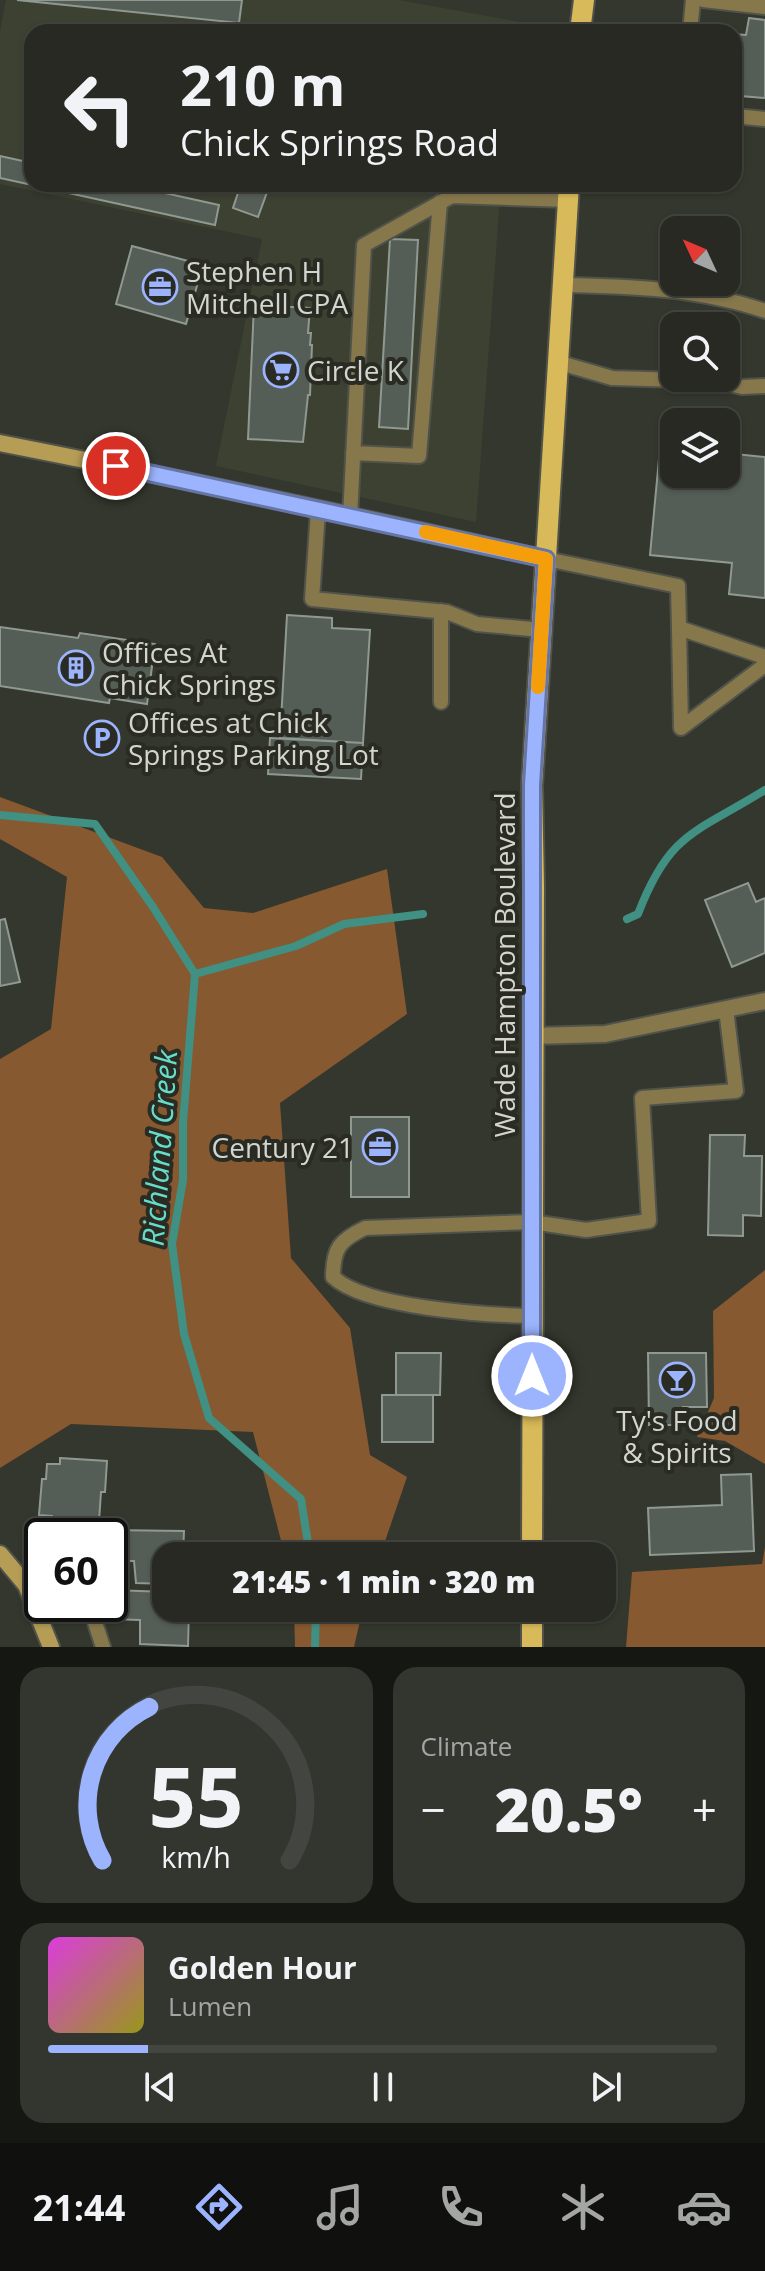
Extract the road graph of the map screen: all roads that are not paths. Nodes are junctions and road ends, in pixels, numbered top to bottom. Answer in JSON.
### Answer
{"nodes":[{"id":1,"x":584,"y":0,"type":"edge"},
{"id":2,"x":693,"y":0,"type":"edge"},
{"id":3,"x":703,"y":0,"type":"edge"},
{"id":4,"x":765,"y":7,"type":"edge"},
{"id":5,"x":581,"y":24,"type":"edge"},
{"id":6,"x":691,"y":24,"type":"edge"},
{"id":7,"x":742,"y":117,"type":"edge"},
{"id":8,"x":765,"y":119,"type":"edge"},
{"id":9,"x":569,"y":192,"type":"edge"},
{"id":10,"x":440,"y":202,"type":"junction"},
{"id":11,"x":563,"y":285,"type":"junction"},
{"id":12,"x":765,"y":311,"type":"edge"},
{"id":13,"x":557,"y":362,"type":"junction"},
{"id":14,"x":765,"y":386,"type":"edge"},
{"id":15,"x":0,"y":443,"type":"edge"},
{"id":16,"x":353,"y":453,"type":"junction"},
{"id":17,"x":318,"y":511,"type":"junction"},
{"id":18,"x":350,"y":517,"type":"junction"},
{"id":19,"x":546,"y":559,"type":"junction"},
{"id":20,"x":441,"y":611,"type":"junction"},
{"id":21,"x":679,"y":628,"type":"junction"},
{"id":22,"x":542,"y":630,"type":"junction"},
{"id":23,"x":765,"y":657,"type":"edge"},
{"id":24,"x":765,"y":665,"type":"edge"},
{"id":25,"x":441,"y":702,"type":"dead end"},
{"id":26,"x":765,"y":1001,"type":"edge"},
{"id":27,"x":726,"y":1009,"type":"junction"},
{"id":28,"x":532,"y":1036,"type":"junction"},
{"id":29,"x":532,"y":1222,"type":"junction"},
{"id":30,"x":532,"y":1316,"type":"junction"},
{"id":31,"x":532,"y":1542,"type":"edge"},
{"id":32,"x":0,"y":1554,"type":"edge"},
{"id":33,"x":95,"y":1622,"type":"edge"},
{"id":34,"x":532,"y":1622,"type":"edge"},
{"id":35,"x":51,"y":1647,"type":"edge"},
{"id":36,"x":103,"y":1647,"type":"edge"},
{"id":37,"x":532,"y":1647,"type":"edge"}],
"edges":[{"from":1,"to":5,"type":"main road"},
{"from":2,"to":6,"type":"lane"},
{"from":3,"to":4,"type":"lane"},
{"from":7,"to":8,"type":"lane"},
{"from":9,"to":10,"type":"lane"},
{"from":9,"to":11,"type":"main road","name":"Wade Hampton Boulevard"},
{"from":10,"to":16,"type":"lane"},
{"from":10,"to":16,"type":"lane"},
{"from":11,"to":12,"type":"lane"},
{"from":11,"to":13,"type":"main road","name":"Wade Hampton Boulevard"},
{"from":13,"to":14,"type":"lane"},
{"from":13,"to":19,"type":"main road","name":"Wade Hampton Boulevard"},
{"from":15,"to":17,"type":"street"},
{"from":16,"to":18,"type":"lane"},
{"from":17,"to":18,"type":"street"},
{"from":17,"to":20,"type":"lane"},
{"from":18,"to":19,"type":"street"},
{"from":19,"to":21,"type":"lane"},
{"from":19,"to":22,"type":"main road","name":"Wade Hampton Boulevard"},
{"from":20,"to":22,"type":"lane"},
{"from":20,"to":25,"type":"lane"},
{"from":21,"to":23,"type":"lane"},
{"from":21,"to":24,"type":"lane"},
{"from":22,"to":28,"type":"main road","name":"Wade Hampton Boulevard"},
{"from":26,"to":27,"type":"street"},
{"from":27,"to":28,"type":"street"},
{"from":27,"to":29,"type":"lane"},
{"from":28,"to":29,"type":"main road","name":"Wade Hampton Boulevard"},
{"from":29,"to":30,"type":"main road","name":"Wade Hampton Boulevard"},
{"from":29,"to":30,"type":"lane"},
{"from":30,"to":31,"type":"main road","name":"Wade Hampton Boulevard"},
{"from":32,"to":35,"type":"street"},
{"from":33,"to":36,"type":"lane"},
{"from":34,"to":37,"type":"main road"}]}
